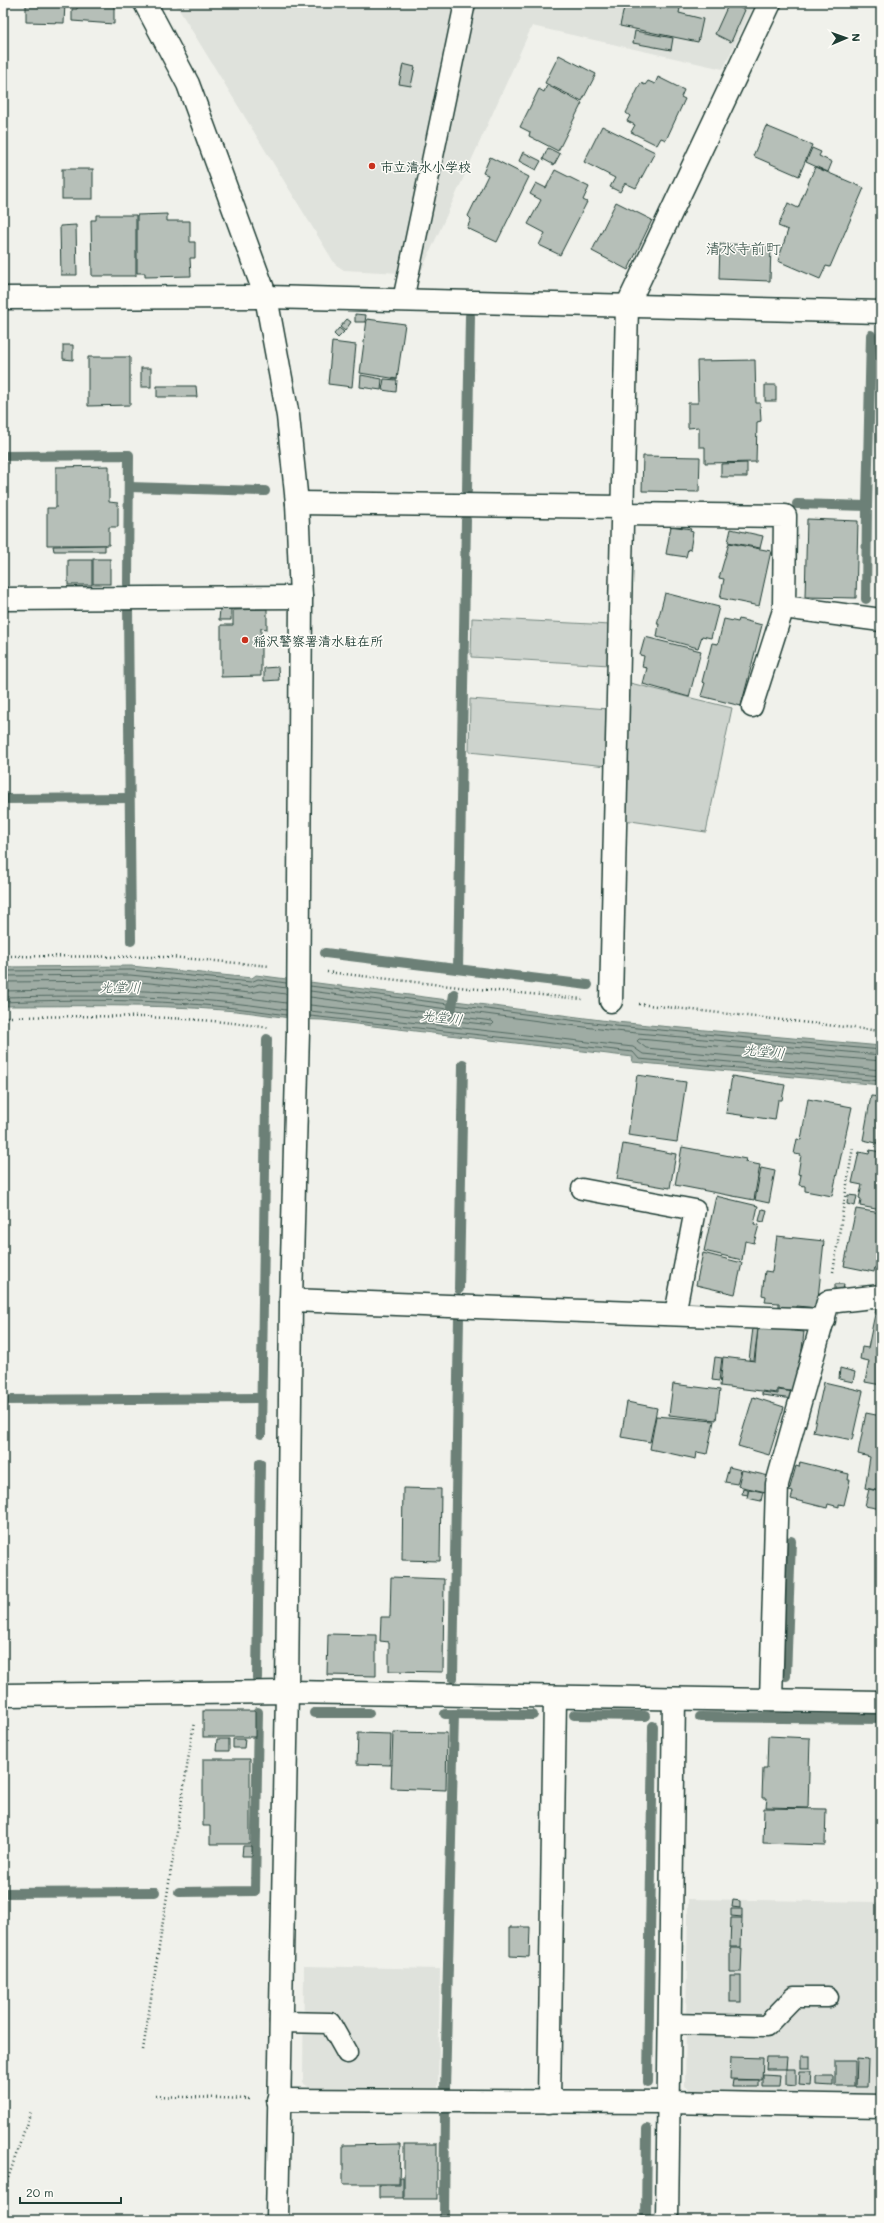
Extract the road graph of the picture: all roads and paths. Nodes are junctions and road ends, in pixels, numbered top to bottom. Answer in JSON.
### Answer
{"nodes":[{"id":1,"x":145,"y":3,"type":"edge"},
{"id":2,"x":465,"y":3,"type":"edge"},
{"id":3,"x":770,"y":3,"type":"edge"},
{"id":4,"x":266,"y":297,"type":"junction"},
{"id":5,"x":3,"y":298,"type":"edge"},
{"id":6,"x":403,"y":300,"type":"junction"},
{"id":7,"x":626,"y":306,"type":"junction"},
{"id":8,"x":881,"y":312,"type":"edge"},
{"id":9,"x":297,"y":503,"type":"junction"},
{"id":10,"x":622,"y":511,"type":"junction"},
{"id":11,"x":301,"y":597,"type":"junction"},
{"id":12,"x":3,"y":599,"type":"edge"},
{"id":13,"x":784,"y":607,"type":"junction"},
{"id":14,"x":881,"y":620,"type":"edge"},
{"id":15,"x":752,"y":707,"type":"dead end"},
{"id":16,"x":3,"y":956,"type":"edge"},
{"id":17,"x":298,"y":970,"type":"junction"},
{"id":18,"x":610,"y":1001,"type":"junction"},
{"id":19,"x":3,"y":1017,"type":"edge"},
{"id":20,"x":881,"y":1031,"type":"edge"},
{"id":21,"x":298,"y":1032,"type":"junction"},
{"id":22,"x":853,"y":1147,"type":"dead end"},
{"id":23,"x":582,"y":1189,"type":"dead end"},
{"id":24,"x":881,"y":1296,"type":"edge"},
{"id":25,"x":291,"y":1300,"type":"junction"},
{"id":26,"x":826,"y":1311,"type":"junction"},
{"id":27,"x":675,"y":1314,"type":"junction"},
{"id":28,"x":287,"y":1692,"type":"junction"},
{"id":29,"x":198,"y":1693,"type":"junction"},
{"id":30,"x":3,"y":1695,"type":"edge"},
{"id":31,"x":555,"y":1697,"type":"junction"},
{"id":32,"x":674,"y":1699,"type":"junction"},
{"id":33,"x":771,"y":1700,"type":"junction"},
{"id":34,"x":881,"y":1702,"type":"edge"},
{"id":35,"x":828,"y":1997,"type":"dead end"},
{"id":36,"x":280,"y":2022,"type":"junction"},
{"id":37,"x":669,"y":2024,"type":"junction"},
{"id":38,"x":143,"y":2050,"type":"dead end"},
{"id":39,"x":347,"y":2053,"type":"dead end"},
{"id":40,"x":156,"y":2096,"type":"dead end"},
{"id":41,"x":278,"y":2100,"type":"junction"},
{"id":42,"x":549,"y":2102,"type":"junction"},
{"id":43,"x":667,"y":2102,"type":"junction"},
{"id":44,"x":881,"y":2106,"type":"edge"},
{"id":45,"x":31,"y":2111,"type":"dead end"},
{"id":46,"x":3,"y":2193,"type":"edge"},
{"id":47,"x":277,"y":2220,"type":"edge"},
{"id":48,"x":667,"y":2220,"type":"edge"}],
"edges":[{"from":1,"to":4,"type":"street"},
{"from":2,"to":6,"type":"lane"},
{"from":3,"to":7,"type":"street"},
{"from":4,"to":5,"type":"street"},
{"from":4,"to":6,"type":"street"},
{"from":4,"to":9,"type":"street"},
{"from":6,"to":7,"type":"street"},
{"from":7,"to":8,"type":"street"},
{"from":7,"to":10,"type":"street"},
{"from":9,"to":10,"type":"street"},
{"from":9,"to":11,"type":"street"},
{"from":10,"to":13,"type":"street"},
{"from":10,"to":18,"type":"street"},
{"from":11,"to":12,"type":"street"},
{"from":11,"to":17,"type":"street"},
{"from":13,"to":14,"type":"street"},
{"from":13,"to":15,"type":"lane"},
{"from":16,"to":17,"type":"path"},
{"from":17,"to":18,"type":"path"},
{"from":17,"to":21,"type":"street"},
{"from":18,"to":20,"type":"path"},
{"from":19,"to":21,"type":"path"},
{"from":21,"to":25,"type":"street"},
{"from":22,"to":26,"type":"path"},
{"from":23,"to":27,"type":"lane"},
{"from":24,"to":26,"type":"street"},
{"from":25,"to":27,"type":"street"},
{"from":25,"to":28,"type":"street"},
{"from":26,"to":27,"type":"street"},
{"from":26,"to":33,"type":"street"},
{"from":28,"to":29,"type":"street"},
{"from":28,"to":31,"type":"street"},
{"from":28,"to":36,"type":"street"},
{"from":29,"to":30,"type":"street"},
{"from":29,"to":38,"type":"path"},
{"from":31,"to":32,"type":"street"},
{"from":31,"to":42,"type":"street"},
{"from":32,"to":33,"type":"street"},
{"from":32,"to":37,"type":"street"},
{"from":33,"to":34,"type":"street"},
{"from":35,"to":37,"type":"lane"},
{"from":36,"to":39,"type":"lane"},
{"from":36,"to":41,"type":"street"},
{"from":37,"to":43,"type":"street"},
{"from":40,"to":41,"type":"path"},
{"from":41,"to":42,"type":"street"},
{"from":41,"to":47,"type":"street"},
{"from":42,"to":43,"type":"street"},
{"from":43,"to":44,"type":"street"},
{"from":43,"to":48,"type":"street"},
{"from":45,"to":46,"type":"path"}]}
